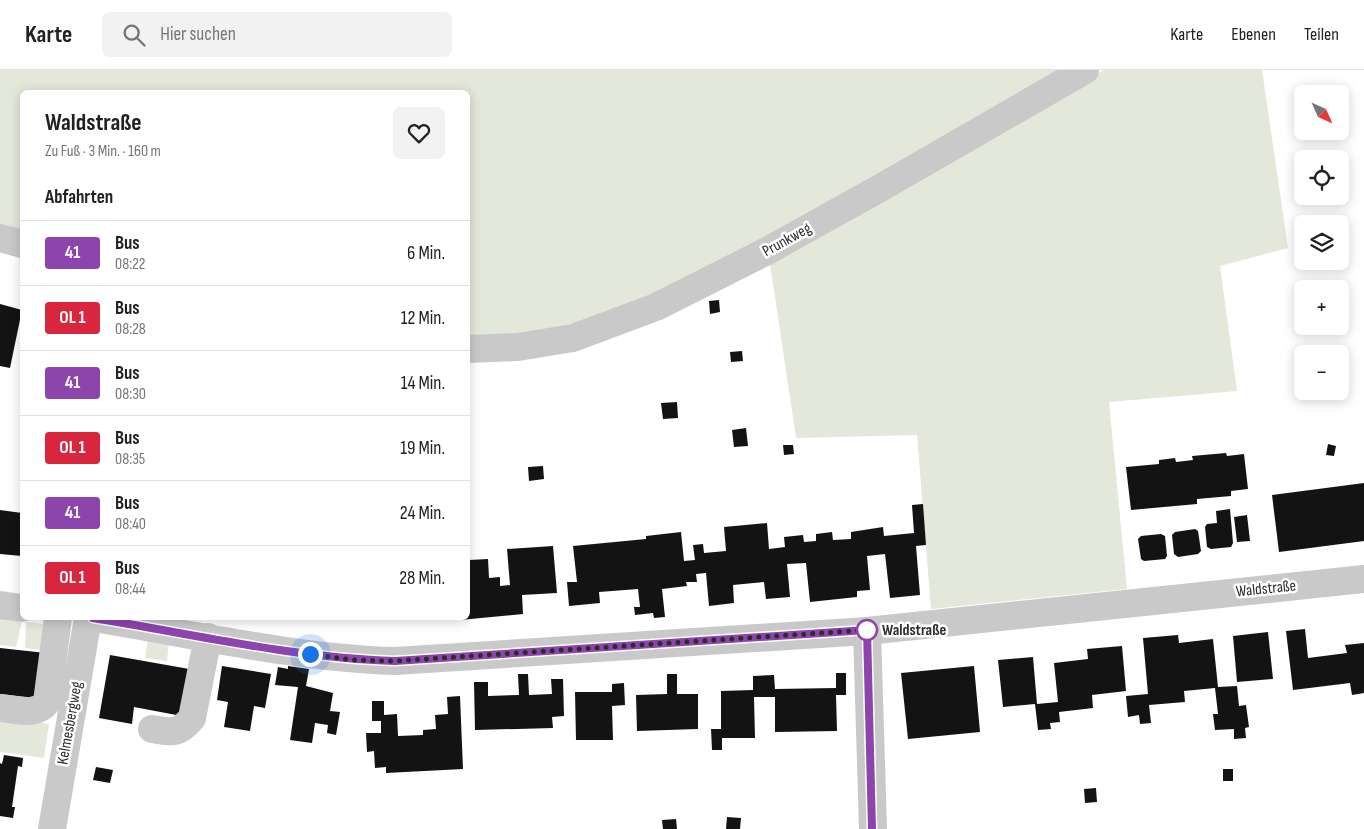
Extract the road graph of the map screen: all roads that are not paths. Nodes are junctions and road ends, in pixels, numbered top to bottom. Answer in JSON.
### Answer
{"nodes":[{"id":1,"x":1084,"y":70,"type":"edge"},
{"id":2,"x":0,"y":238,"type":"edge"},
{"id":3,"x":20,"y":243,"type":"edge"},
{"id":4,"x":470,"y":349,"type":"edge"},
{"id":5,"x":1364,"y":578,"type":"edge"},
{"id":6,"x":0,"y":605,"type":"edge"},
{"id":7,"x":20,"y":608,"type":"edge"},
{"id":8,"x":58,"y":620,"type":"edge"},
{"id":9,"x":88,"y":620,"type":"edge"},
{"id":10,"x":105,"y":620,"type":"edge"},
{"id":11,"x":867,"y":630,"type":"junction"},
{"id":12,"x":208,"y":637,"type":"junction"},
{"id":13,"x":0,"y":708,"type":"edge"},
{"id":14,"x":152,"y":729,"type":"dead end"},
{"id":15,"x":52,"y":829,"type":"edge"},
{"id":16,"x":872,"y":829,"type":"edge"}],
"edges":[{"from":1,"to":4,"type":"street","name":"Prunkweg"},
{"from":2,"to":3,"type":"street"},
{"from":5,"to":11,"type":"street","name":"Waldstraße"},
{"from":6,"to":7,"type":"street"},
{"from":8,"to":13,"type":"street"},
{"from":9,"to":15,"type":"street","name":"Kelmesbergweg"},
{"from":10,"to":12,"type":"street","name":"Waldstraße"},
{"from":11,"to":12,"type":"street","name":"Waldstraße"},
{"from":11,"to":16,"type":"street"},
{"from":12,"to":14,"type":"street"}]}
